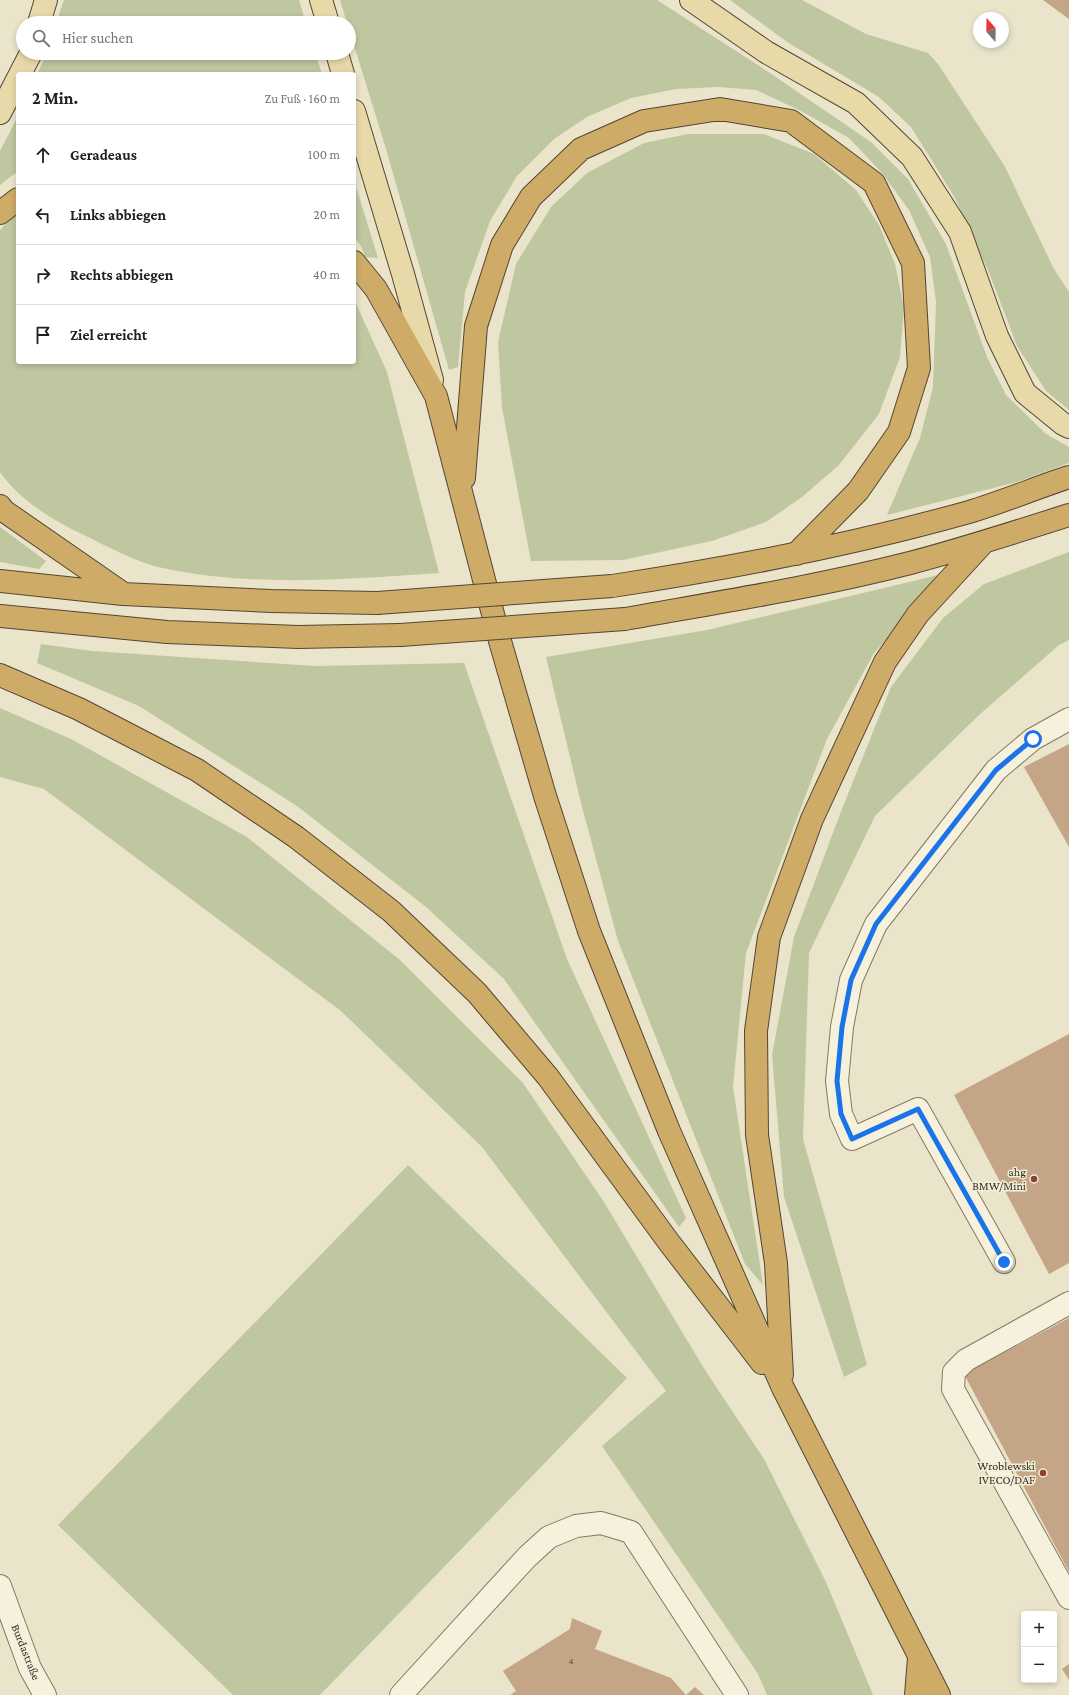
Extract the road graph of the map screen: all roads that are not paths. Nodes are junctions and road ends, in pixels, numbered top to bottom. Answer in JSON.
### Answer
{"nodes":[{"id":1,"x":46,"y":0,"type":"edge"},
{"id":2,"x":321,"y":0,"type":"edge"},
{"id":3,"x":691,"y":0,"type":"edge"},
{"id":4,"x":42,"y":16,"type":"edge"},
{"id":5,"x":326,"y":16,"type":"edge"},
{"id":6,"x":27,"y":60,"type":"edge"},
{"id":7,"x":339,"y":60,"type":"edge"},
{"id":8,"x":21,"y":72,"type":"edge"},
{"id":9,"x":342,"y":72,"type":"edge"},
{"id":10,"x":16,"y":82,"type":"edge"},
{"id":11,"x":0,"y":113,"type":"edge"},
{"id":12,"x":356,"y":118,"type":"edge"},
{"id":13,"x":16,"y":201,"type":"edge"},
{"id":14,"x":0,"y":213,"type":"edge"},
{"id":15,"x":356,"y":264,"type":"edge"},
{"id":16,"x":436,"y":396,"type":"junction"},
{"id":17,"x":1069,"y":427,"type":"edge"},
{"id":18,"x":1069,"y":477,"type":"edge"},
{"id":19,"x":462,"y":495,"type":"junction"},
{"id":20,"x":0,"y":506,"type":"edge"},
{"id":21,"x":1069,"y":515,"type":"edge"},
{"id":22,"x":984,"y":542,"type":"junction"},
{"id":23,"x":796,"y":554,"type":"junction"},
{"id":24,"x":0,"y":581,"type":"edge"},
{"id":25,"x":123,"y":594,"type":"junction"},
{"id":26,"x":0,"y":616,"type":"edge"},
{"id":27,"x":0,"y":675,"type":"edge"},
{"id":28,"x":1069,"y":719,"type":"edge"},
{"id":29,"x":1004,"y":1262,"type":"dead end"},
{"id":30,"x":1069,"y":1303,"type":"edge"},
{"id":31,"x":783,"y":1388,"type":"junction"},
{"id":32,"x":0,"y":1586,"type":"edge"},
{"id":33,"x":1069,"y":1598,"type":"edge"},
{"id":34,"x":919,"y":1658,"type":"junction"},
{"id":35,"x":45,"y":1695,"type":"edge"},
{"id":36,"x":401,"y":1695,"type":"edge"},
{"id":37,"x":737,"y":1695,"type":"edge"},
{"id":38,"x":916,"y":1695,"type":"edge"},
{"id":39,"x":939,"y":1695,"type":"edge"}],
"edges":[{"from":1,"to":4,"type":"main road"},
{"from":2,"to":5,"type":"main road"},
{"from":3,"to":17,"type":"main road"},
{"from":6,"to":8,"type":"main road"},
{"from":7,"to":9,"type":"main road"},
{"from":10,"to":11,"type":"main road"},
{"from":12,"to":16,"type":"main road"},
{"from":13,"to":14,"type":"highway"},
{"from":15,"to":16,"type":"highway"},
{"from":16,"to":19,"type":"highway"},
{"from":18,"to":23,"type":"highway"},
{"from":19,"to":23,"type":"highway"},
{"from":19,"to":31,"type":"highway"},
{"from":20,"to":25,"type":"highway"},
{"from":21,"to":22,"type":"highway"},
{"from":22,"to":26,"type":"highway","bridge":true},
{"from":22,"to":31,"type":"highway"},
{"from":23,"to":25,"type":"highway","bridge":true},
{"from":24,"to":25,"type":"highway"},
{"from":27,"to":31,"type":"highway"},
{"from":28,"to":29,"type":"street"},
{"from":30,"to":33,"type":"street"},
{"from":31,"to":34,"type":"highway"},
{"from":32,"to":35,"type":"street","name":"Burdastraße"},
{"from":34,"to":38,"type":"highway"},
{"from":34,"to":39,"type":"highway"},
{"from":36,"to":37,"type":"street"}]}
